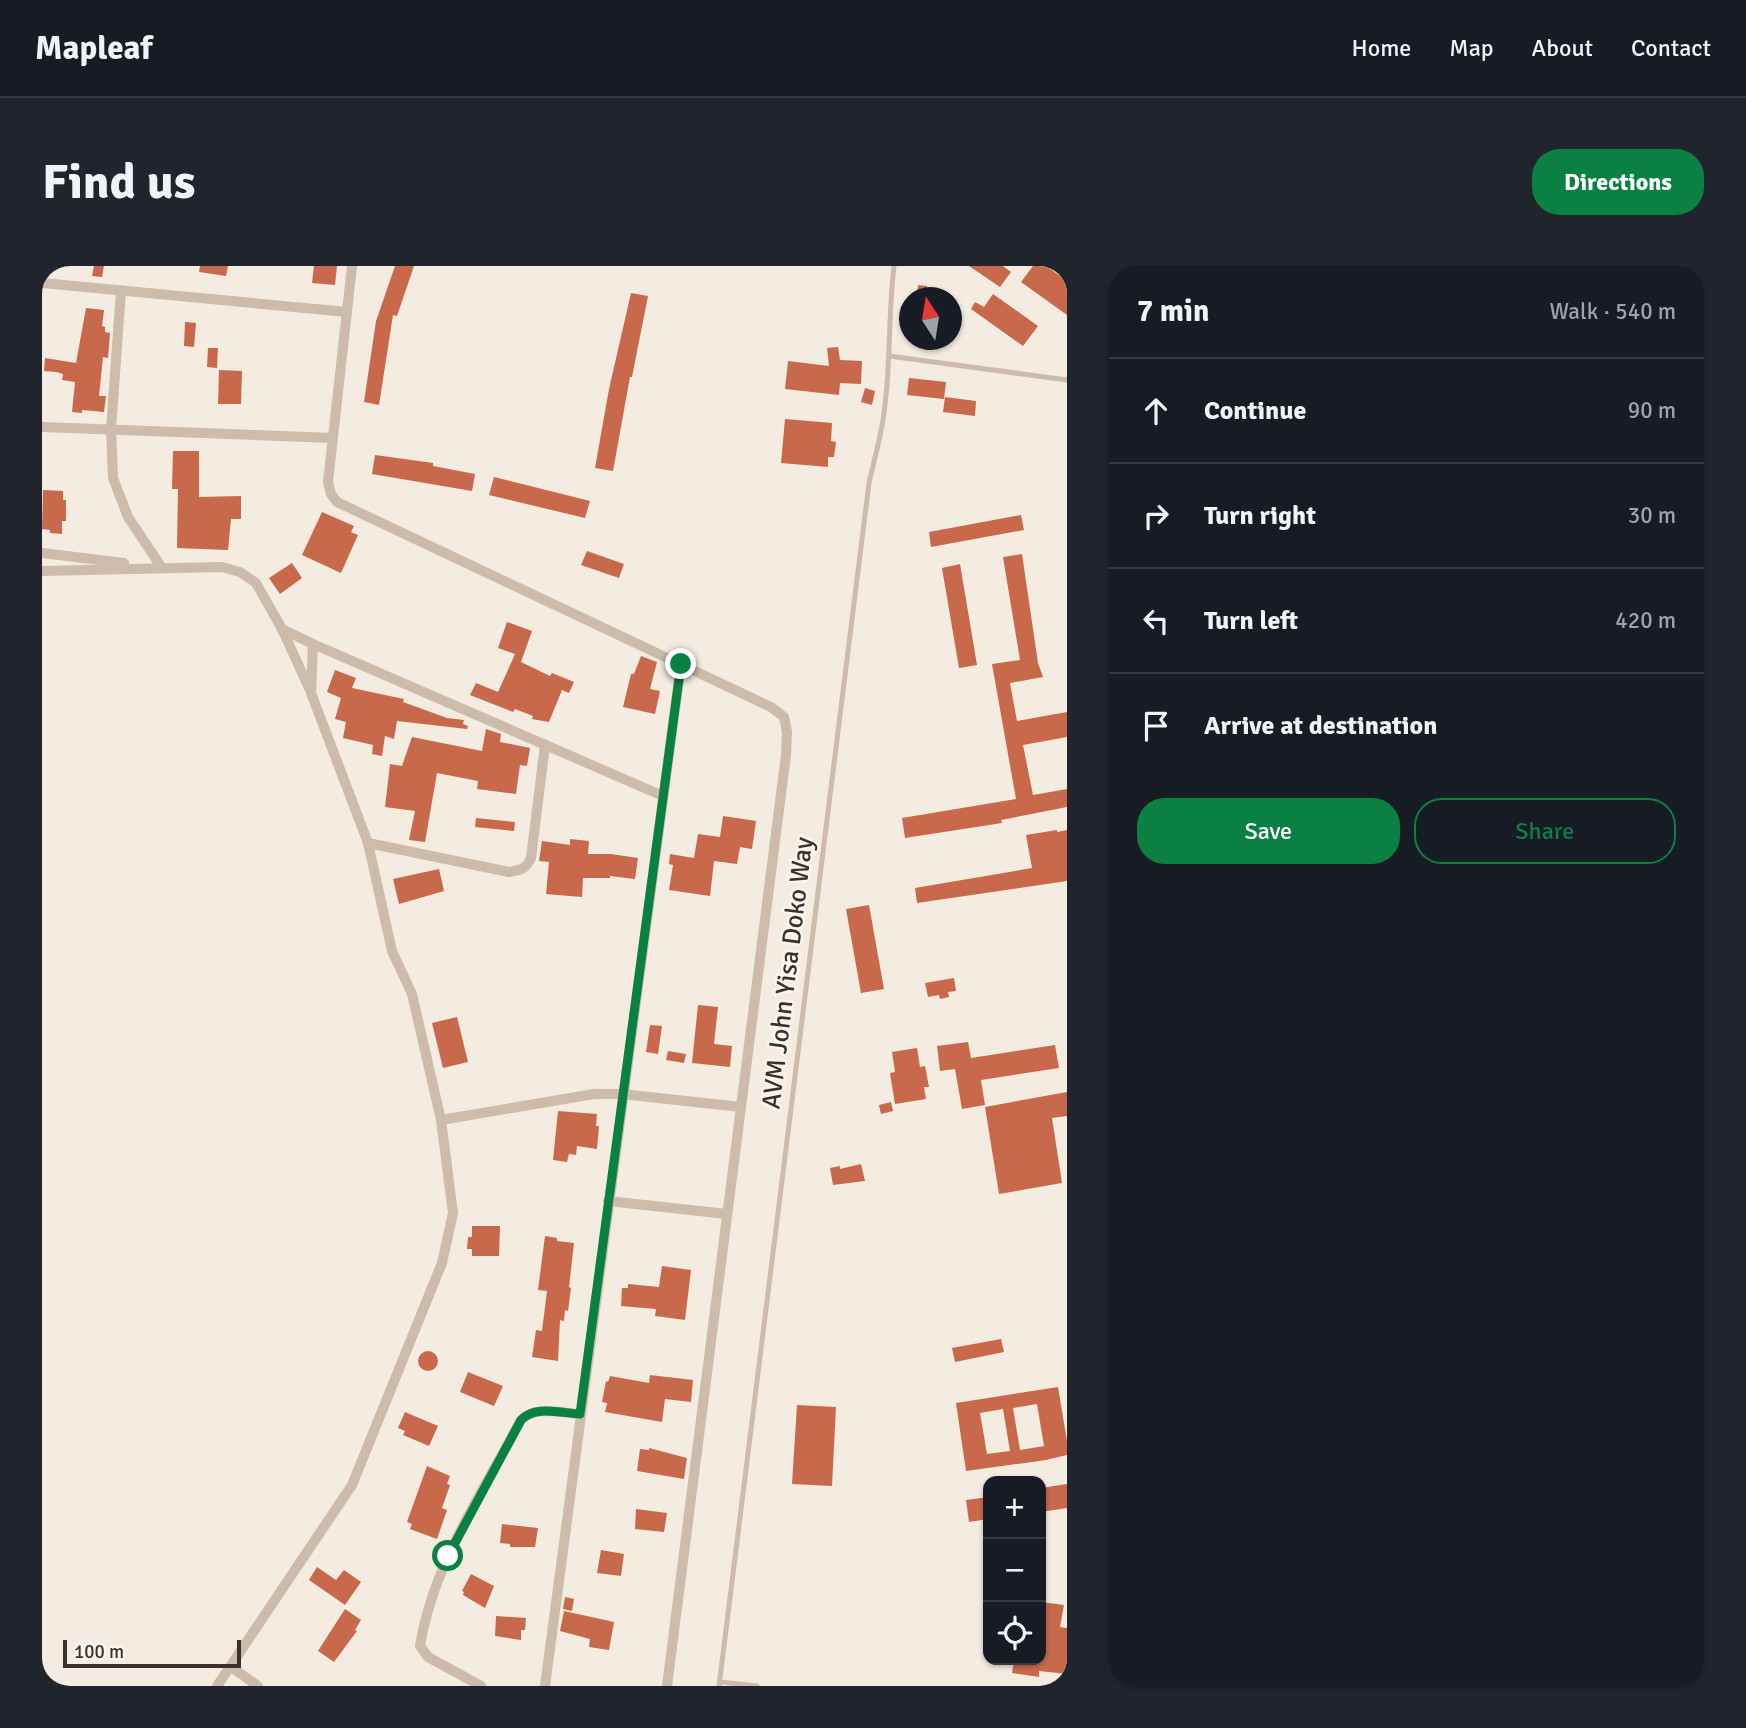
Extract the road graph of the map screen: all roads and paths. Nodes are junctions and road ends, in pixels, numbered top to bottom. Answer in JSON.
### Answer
{"nodes":[{"id":1,"x":352,"y":266,"type":"edge"},
{"id":2,"x":894,"y":266,"type":"edge"},
{"id":3,"x":42,"y":283,"type":"edge"},
{"id":4,"x":121,"y":291,"type":"junction"},
{"id":5,"x":347,"y":312,"type":"junction"},
{"id":6,"x":889,"y":356,"type":"junction"},
{"id":7,"x":1067,"y":380,"type":"edge"},
{"id":8,"x":42,"y":427,"type":"edge"},
{"id":9,"x":111,"y":429,"type":"junction"},
{"id":10,"x":333,"y":438,"type":"junction"},
{"id":11,"x":42,"y":553,"type":"edge"},
{"id":12,"x":162,"y":568,"type":"junction"},
{"id":13,"x":42,"y":571,"type":"edge"},
{"id":14,"x":282,"y":629,"type":"junction"},
{"id":15,"x":313,"y":644,"type":"junction"},
{"id":16,"x":681,"y":664,"type":"junction"},
{"id":17,"x":311,"y":693,"type":"junction"},
{"id":18,"x":545,"y":745,"type":"junction"},
{"id":19,"x":663,"y":796,"type":"junction"},
{"id":20,"x":368,"y":844,"type":"junction"},
{"id":21,"x":622,"y":1094,"type":"junction"},
{"id":22,"x":741,"y":1107,"type":"junction"},
{"id":23,"x":441,"y":1120,"type":"junction"},
{"id":24,"x":608,"y":1201,"type":"junction"},
{"id":25,"x":727,"y":1214,"type":"junction"},
{"id":26,"x":580,"y":1414,"type":"junction"},
{"id":27,"x":231,"y":1667,"type":"junction"},
{"id":28,"x":719,"y":1684,"type":"edge"},
{"id":29,"x":217,"y":1686,"type":"edge"},
{"id":30,"x":258,"y":1686,"type":"edge"},
{"id":31,"x":481,"y":1686,"type":"edge"},
{"id":32,"x":545,"y":1686,"type":"edge"},
{"id":33,"x":667,"y":1686,"type":"edge"},
{"id":34,"x":757,"y":1686,"type":"edge"}],
"edges":[{"from":1,"to":5,"type":"street"},
{"from":2,"to":6,"type":"lane","name":"AVM John Yisa Doko Way"},
{"from":3,"to":4,"type":"street"},
{"from":4,"to":5,"type":"street"},
{"from":4,"to":9,"type":"street"},
{"from":5,"to":10,"type":"street"},
{"from":6,"to":7,"type":"lane"},
{"from":6,"to":28,"type":"lane","name":"AVM John Yisa Doko Way"},
{"from":8,"to":9,"type":"street"},
{"from":9,"to":10,"type":"street"},
{"from":9,"to":12,"type":"street"},
{"from":10,"to":16,"type":"street"},
{"from":11,"to":12,"type":"street"},
{"from":12,"to":13,"type":"street"},
{"from":12,"to":14,"type":"street"},
{"from":14,"to":15,"type":"street"},
{"from":14,"to":17,"type":"street"},
{"from":15,"to":17,"type":"street"},
{"from":15,"to":18,"type":"street"},
{"from":16,"to":19,"type":"street"},
{"from":16,"to":22,"type":"street"},
{"from":17,"to":20,"type":"street"},
{"from":18,"to":19,"type":"street"},
{"from":18,"to":20,"type":"street"},
{"from":19,"to":21,"type":"street"},
{"from":20,"to":23,"type":"street"},
{"from":21,"to":22,"type":"street"},
{"from":21,"to":23,"type":"street"},
{"from":21,"to":24,"type":"street"},
{"from":22,"to":25,"type":"street"},
{"from":23,"to":27,"type":"street"},
{"from":24,"to":25,"type":"street"},
{"from":24,"to":26,"type":"street"},
{"from":25,"to":33,"type":"street"},
{"from":26,"to":31,"type":"street"},
{"from":26,"to":32,"type":"street"},
{"from":27,"to":29,"type":"street"},
{"from":27,"to":30,"type":"street"},
{"from":28,"to":34,"type":"lane"}]}
